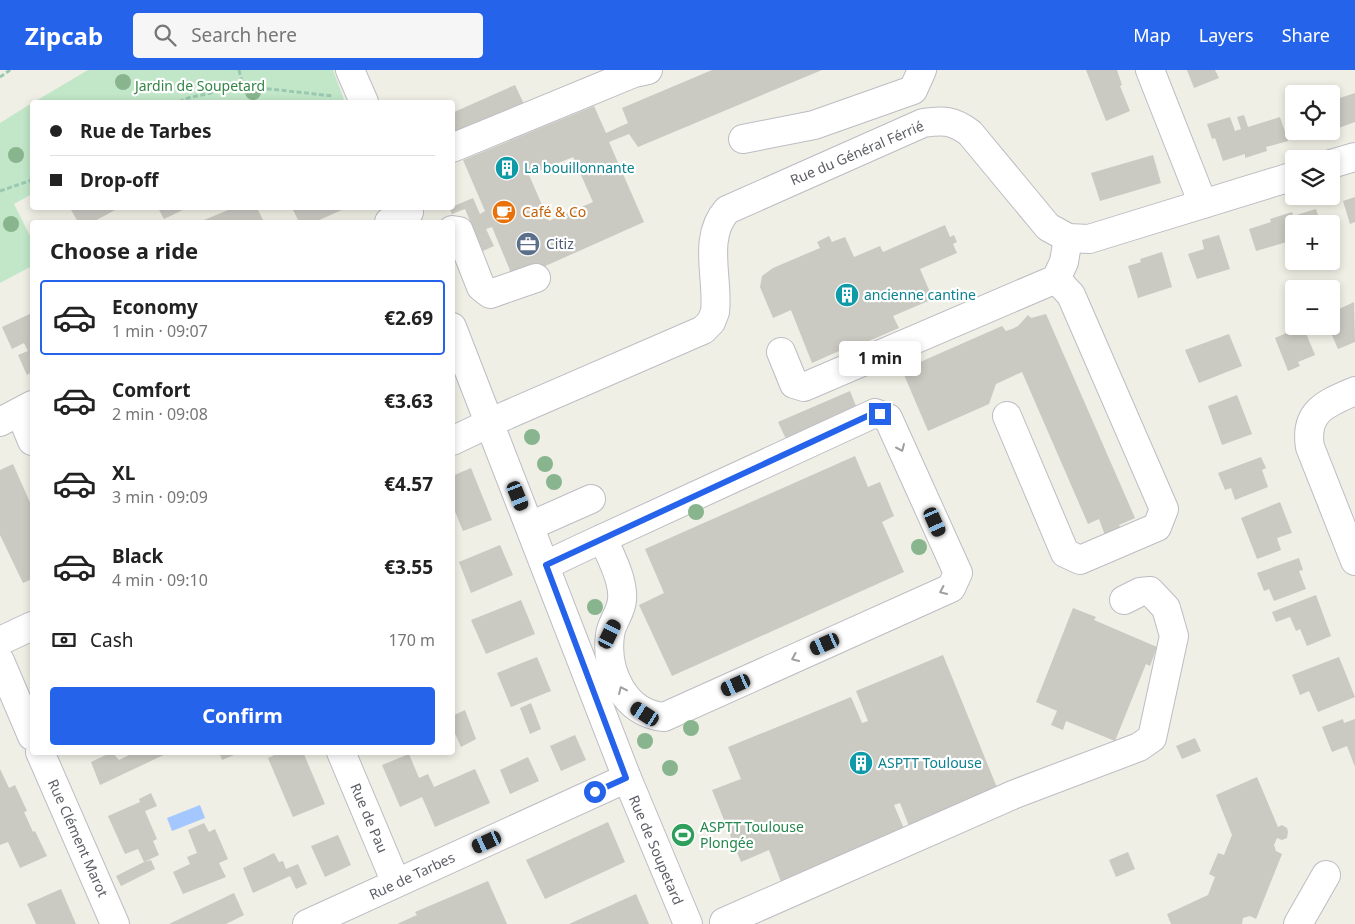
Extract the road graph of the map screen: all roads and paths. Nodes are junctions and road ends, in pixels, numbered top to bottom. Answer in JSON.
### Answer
{"nodes":[{"id":1,"x":10,"y":70,"type":"edge"},
{"id":2,"x":240,"y":70,"type":"edge"},
{"id":3,"x":648,"y":70,"type":"edge"},
{"id":4,"x":922,"y":70,"type":"edge"},
{"id":5,"x":1150,"y":70,"type":"edge"},
{"id":6,"x":0,"y":77,"type":"edge"},
{"id":7,"x":243,"y":86,"type":"junction"},
{"id":8,"x":357,"y":87,"type":"edge"},
{"id":9,"x":898,"y":95,"type":"junction"},
{"id":10,"x":184,"y":100,"type":"edge"},
{"id":11,"x":911,"y":128,"type":"junction"},
{"id":12,"x":743,"y":139,"type":"dead end"},
{"id":13,"x":455,"y":147,"type":"edge"},
{"id":14,"x":1355,"y":157,"type":"edge"},
{"id":15,"x":1340,"y":161,"type":"edge"},
{"id":16,"x":1285,"y":179,"type":"edge"},
{"id":17,"x":30,"y":181,"type":"edge"},
{"id":18,"x":0,"y":190,"type":"edge"},
{"id":19,"x":1203,"y":204,"type":"junction"},
{"id":20,"x":455,"y":231,"type":"edge"},
{"id":21,"x":1068,"y":238,"type":"junction"},
{"id":22,"x":536,"y":278,"type":"dead end"},
{"id":23,"x":1056,"y":279,"type":"junction"},
{"id":24,"x":455,"y":335,"type":"edge"},
{"id":25,"x":781,"y":352,"type":"dead end"},
{"id":26,"x":1355,"y":391,"type":"edge"},
{"id":27,"x":18,"y":413,"type":"edge"},
{"id":28,"x":1007,"y":416,"type":"dead end"},
{"id":29,"x":489,"y":424,"type":"junction"},
{"id":30,"x":30,"y":437,"type":"edge"},
{"id":31,"x":455,"y":440,"type":"edge"},
{"id":32,"x":591,"y":499,"type":"dead end"},
{"id":33,"x":530,"y":526,"type":"junction"},
{"id":34,"x":603,"y":538,"type":"junction"},
{"id":35,"x":1355,"y":562,"type":"edge"},
{"id":36,"x":546,"y":565,"type":"junction"},
{"id":37,"x":1124,"y":600,"type":"dead end"},
{"id":38,"x":30,"y":627,"type":"edge"},
{"id":39,"x":0,"y":641,"type":"edge"},
{"id":40,"x":0,"y":662,"type":"edge"},
{"id":41,"x":30,"y":731,"type":"edge"},
{"id":42,"x":41,"y":755,"type":"edge"},
{"id":43,"x":342,"y":755,"type":"edge"},
{"id":44,"x":626,"y":778,"type":"junction"},
{"id":45,"x":1326,"y":875,"type":"dead end"},
{"id":46,"x":396,"y":883,"type":"junction"},
{"id":47,"x":724,"y":922,"type":"dead end"},
{"id":48,"x":115,"y":924,"type":"edge"},
{"id":49,"x":307,"y":924,"type":"edge"},
{"id":50,"x":688,"y":924,"type":"edge"},
{"id":51,"x":1298,"y":924,"type":"edge"}],
"edges":[{"from":1,"to":6,"type":"path"},
{"from":2,"to":7,"type":"path"},
{"from":3,"to":13,"type":"street"},
{"from":4,"to":9,"type":"street"},
{"from":5,"to":19,"type":"street"},
{"from":7,"to":8,"type":"path"},
{"from":7,"to":10,"type":"path"},
{"from":9,"to":11,"type":"street"},
{"from":9,"to":12,"type":"street"},
{"from":11,"to":21,"type":"street","name":"Rue du Général Férrié"},
{"from":11,"to":29,"type":"street","name":"Rue du Général Férrié"},
{"from":14,"to":15,"type":"street"},
{"from":16,"to":19,"type":"street"},
{"from":17,"to":18,"type":"path"},
{"from":19,"to":21,"type":"street"},
{"from":20,"to":22,"type":"street"},
{"from":21,"to":23,"type":"street"},
{"from":23,"to":25,"type":"street"},
{"from":23,"to":28,"type":"street"},
{"from":24,"to":29,"type":"street","name":"Rue de Soupetard"},
{"from":26,"to":35,"type":"street"},
{"from":27,"to":30,"type":"street"},
{"from":29,"to":31,"type":"street","name":"Rue du Général Férrié"},
{"from":29,"to":33,"type":"street","name":"Rue de Soupetard"},
{"from":32,"to":33,"type":"street"},
{"from":33,"to":36,"type":"street","name":"Rue de Soupetard"},
{"from":34,"to":34,"type":"street","one_way":true},
{"from":34,"to":36,"type":"street"},
{"from":36,"to":44,"type":"street","name":"Rue de Soupetard"},
{"from":37,"to":47,"type":"street"},
{"from":38,"to":39,"type":"street"},
{"from":40,"to":41,"type":"street"},
{"from":42,"to":48,"type":"street","name":"Rue Clément Marot"},
{"from":43,"to":46,"type":"street","name":"Rue de Pau"},
{"from":44,"to":46,"type":"street","name":"Rue de Tarbes"},
{"from":44,"to":50,"type":"street","name":"Rue de Soupetard"},
{"from":45,"to":51,"type":"street"},
{"from":46,"to":49,"type":"street","name":"Rue de Tarbes"}]}
